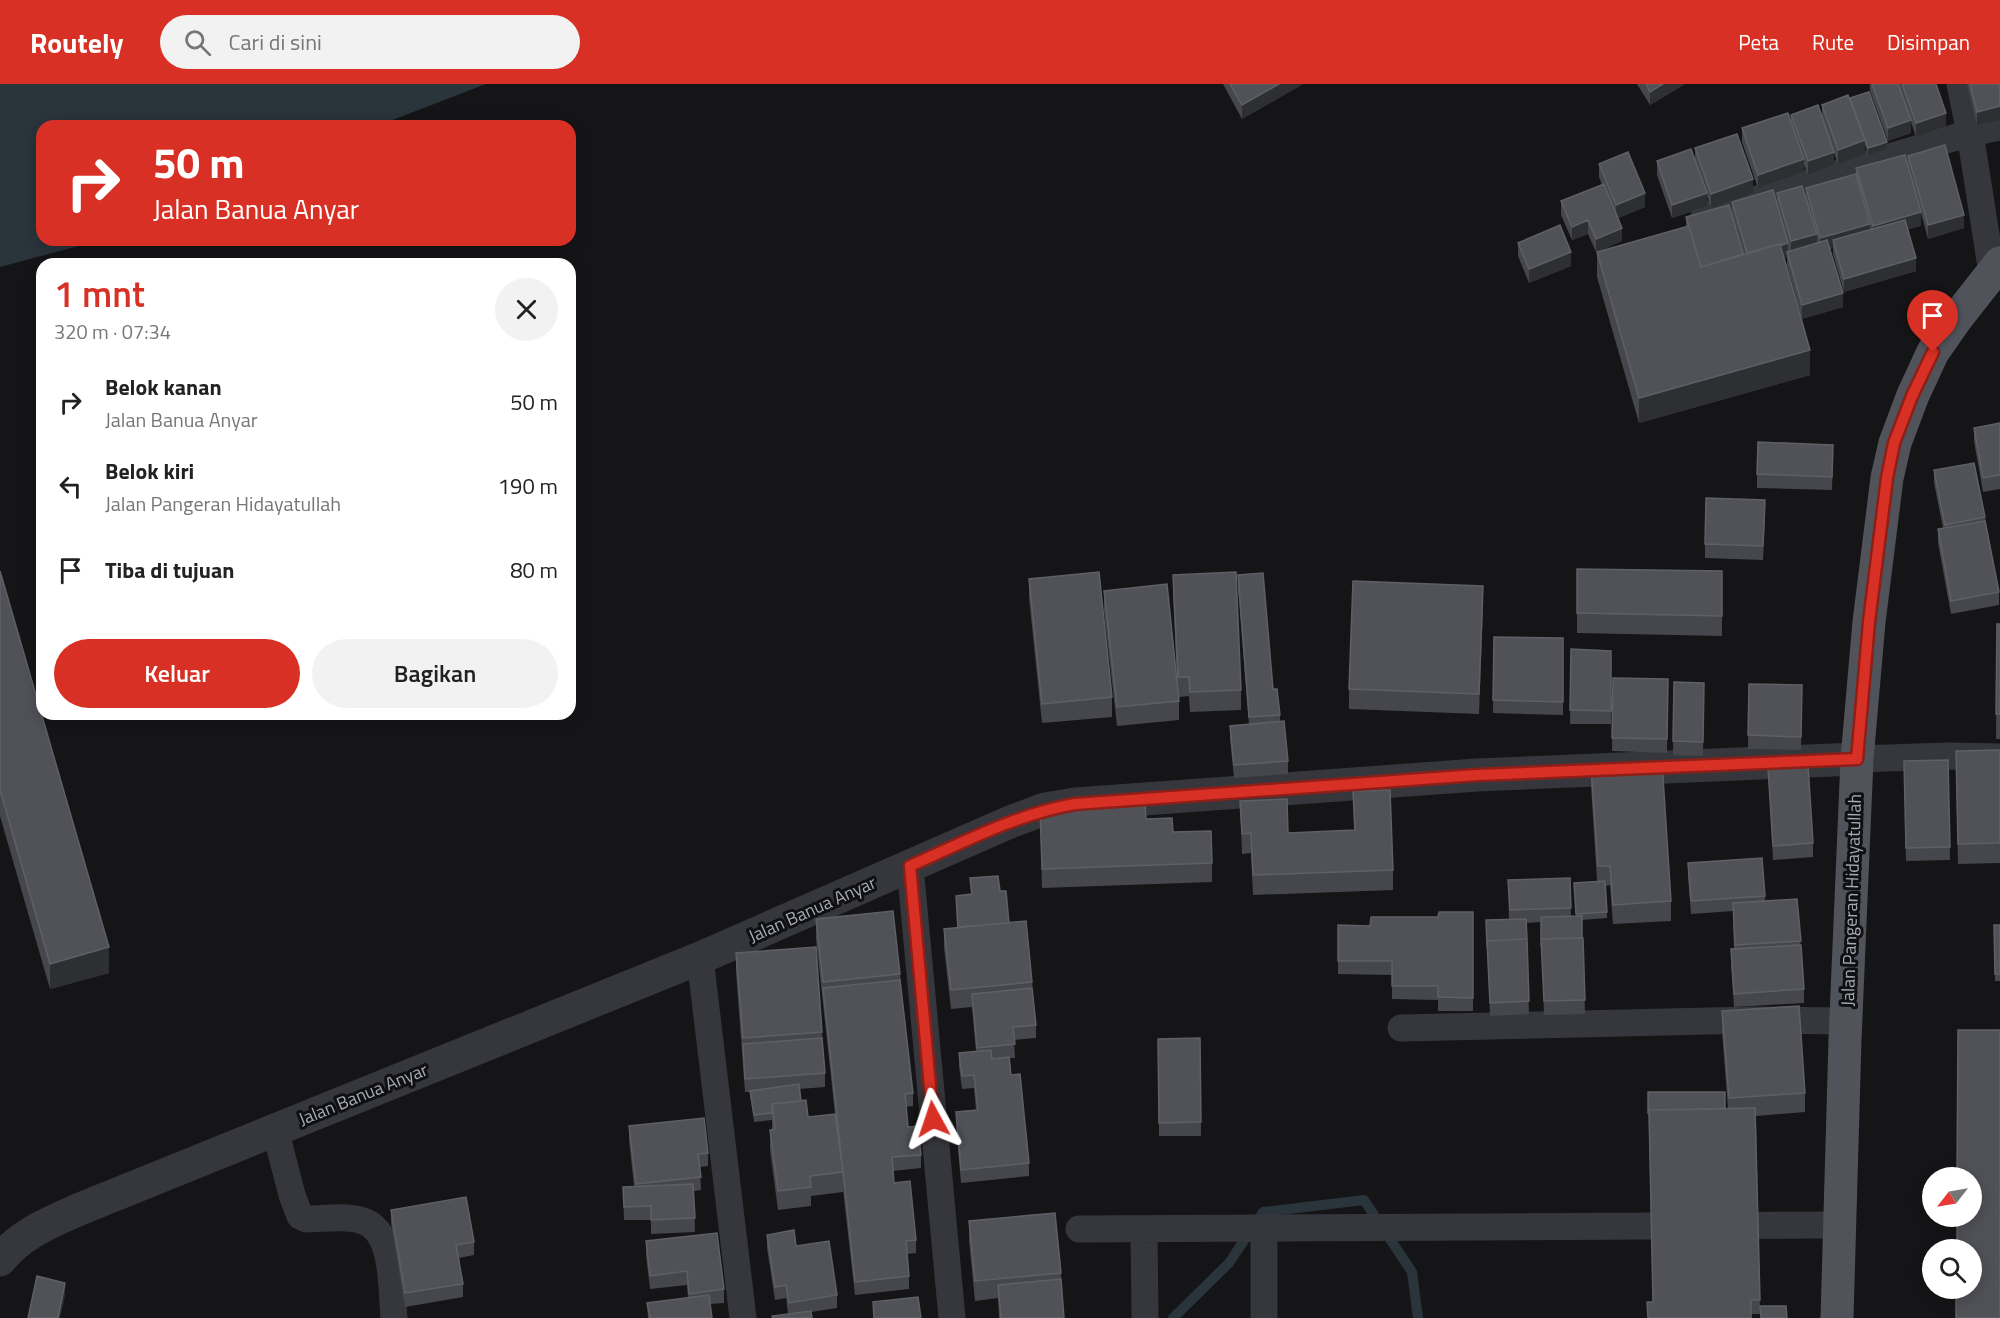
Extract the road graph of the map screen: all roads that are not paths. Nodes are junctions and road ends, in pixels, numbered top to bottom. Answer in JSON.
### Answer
{"nodes":[{"id":1,"x":1960,"y":84,"type":"edge"},
{"id":2,"x":2000,"y":127,"type":"edge"},
{"id":3,"x":1970,"y":133,"type":"junction"},
{"id":4,"x":1704,"y":216,"type":"edge"},
{"id":5,"x":1996,"y":268,"type":"edge"},
{"id":6,"x":2000,"y":757,"type":"edge"},
{"id":7,"x":1857,"y":759,"type":"junction"},
{"id":8,"x":910,"y":866,"type":"junction"},
{"id":9,"x":700,"y":958,"type":"junction"},
{"id":10,"x":1845,"y":1021,"type":"junction"},
{"id":11,"x":1401,"y":1028,"type":"dead end"},
{"id":12,"x":275,"y":1129,"type":"junction"},
{"id":13,"x":1839,"y":1225,"type":"junction"},
{"id":14,"x":1264,"y":1228,"type":"junction"},
{"id":15,"x":1079,"y":1229,"type":"dead end"},
{"id":16,"x":1144,"y":1229,"type":"junction"},
{"id":17,"x":0,"y":1260,"type":"edge"},
{"id":18,"x":394,"y":1318,"type":"edge"},
{"id":19,"x":743,"y":1318,"type":"edge"},
{"id":20,"x":952,"y":1318,"type":"edge"},
{"id":21,"x":1145,"y":1318,"type":"edge"},
{"id":22,"x":1264,"y":1318,"type":"edge"},
{"id":23,"x":1837,"y":1318,"type":"edge"}],
"edges":[{"from":1,"to":3,"type":"street"},
{"from":2,"to":3,"type":"street"},
{"from":3,"to":4,"type":"street"},
{"from":3,"to":5,"type":"street"},
{"from":5,"to":7,"type":"main road","name":"Jalan Pangeran Hidayatullah"},
{"from":6,"to":7,"type":"street"},
{"from":7,"to":8,"type":"street","name":"Jalan Banua Anyar"},
{"from":7,"to":10,"type":"main road","name":"Jalan Pangeran Hidayatullah"},
{"from":8,"to":9,"type":"street","name":"Jalan Banua Anyar"},
{"from":8,"to":20,"type":"street"},
{"from":9,"to":12,"type":"street","name":"Jalan Banua Anyar"},
{"from":9,"to":19,"type":"street"},
{"from":10,"to":11,"type":"street"},
{"from":10,"to":13,"type":"main road","name":"Jalan Pangeran Hidayatullah"},
{"from":12,"to":17,"type":"street","name":"Jalan Banua Anyar"},
{"from":12,"to":18,"type":"street"},
{"from":13,"to":14,"type":"street"},
{"from":13,"to":23,"type":"main road","name":"Jalan Pangeran Hidayatullah"},
{"from":14,"to":16,"type":"street"},
{"from":14,"to":22,"type":"street"},
{"from":15,"to":16,"type":"street"},
{"from":16,"to":21,"type":"street"}]}
